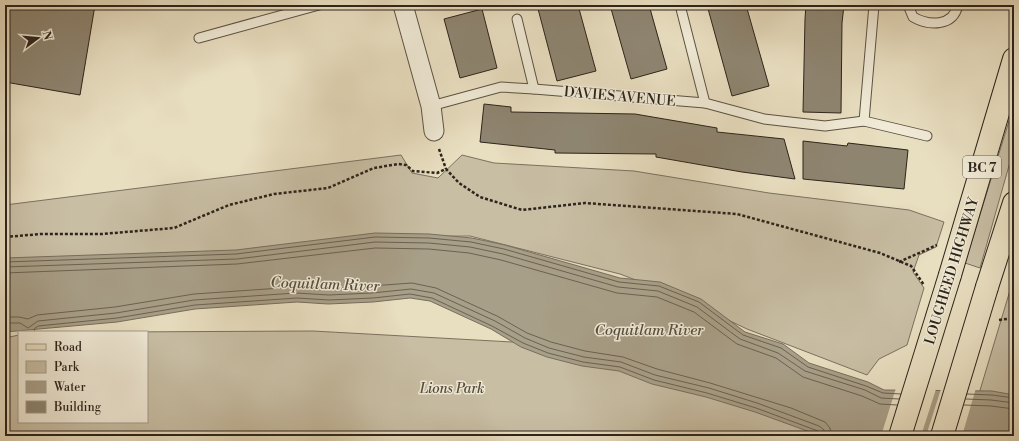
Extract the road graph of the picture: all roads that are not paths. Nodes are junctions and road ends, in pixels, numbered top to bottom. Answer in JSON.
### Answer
{"nodes":[{"id":1,"x":319,"y":5,"type":"edge"},
{"id":2,"x":403,"y":5,"type":"edge"},
{"id":3,"x":680,"y":5,"type":"edge"},
{"id":4,"x":874,"y":5,"type":"edge"},
{"id":5,"x":908,"y":5,"type":"edge"},
{"id":6,"x":958,"y":5,"type":"edge"},
{"id":7,"x":517,"y":19,"type":"dead end"},
{"id":8,"x":199,"y":38,"type":"dead end"},
{"id":9,"x":1014,"y":59,"type":"edge"},
{"id":10,"x":534,"y":89,"type":"junction"},
{"id":11,"x":705,"y":103,"type":"junction"},
{"id":12,"x":431,"y":106,"type":"junction"},
{"id":13,"x":864,"y":121,"type":"junction"},
{"id":14,"x":434,"y":131,"type":"dead end"},
{"id":15,"x":927,"y":136,"type":"dead end"},
{"id":16,"x":1014,"y":203,"type":"edge"},
{"id":17,"x":900,"y":436,"type":"edge"},
{"id":18,"x":942,"y":436,"type":"edge"}],
"edges":[{"from":1,"to":8,"type":"lane"},
{"from":2,"to":12,"type":"street"},
{"from":3,"to":11,"type":"lane"},
{"from":4,"to":13,"type":"lane"},
{"from":5,"to":6,"type":"lane"},
{"from":7,"to":10,"type":"lane"},
{"from":9,"to":17,"type":"main road","name":"LOUGHEED HIGHWAY","number":"BC 7","bridge":true},
{"from":10,"to":11,"type":"lane","name":"DAVIES AVENUE"},
{"from":10,"to":12,"type":"lane","name":"DAVIES AVENUE"},
{"from":11,"to":13,"type":"lane","name":"DAVIES AVENUE"},
{"from":12,"to":14,"type":"street"},
{"from":13,"to":15,"type":"lane","name":"DAVIES AVENUE"},
{"from":16,"to":18,"type":"main road","bridge":true}]}
